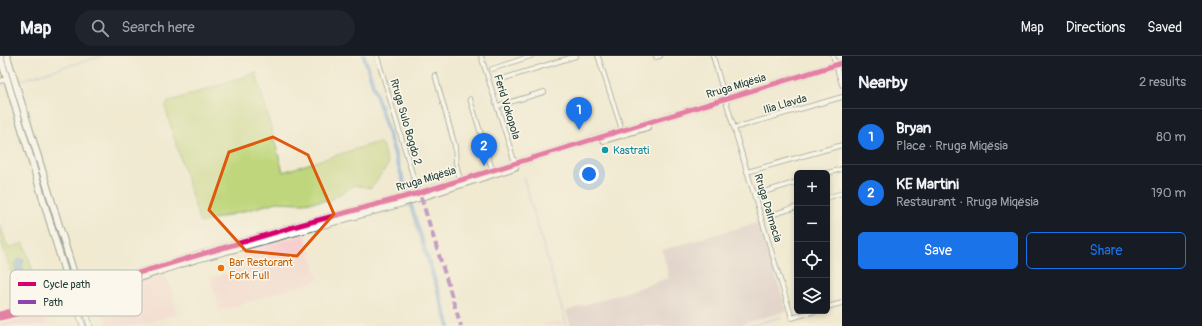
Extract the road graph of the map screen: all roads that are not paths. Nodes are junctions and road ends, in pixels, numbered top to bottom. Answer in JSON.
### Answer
{"nodes":[{"id":1,"x":0,"y":56,"type":"edge"},
{"id":2,"x":7,"y":56,"type":"edge"},
{"id":3,"x":377,"y":56,"type":"edge"},
{"id":4,"x":481,"y":56,"type":"edge"},
{"id":5,"x":531,"y":56,"type":"edge"},
{"id":6,"x":576,"y":56,"type":"edge"},
{"id":7,"x":598,"y":56,"type":"edge"},
{"id":8,"x":713,"y":56,"type":"edge"},
{"id":9,"x":833,"y":56,"type":"edge"},
{"id":10,"x":839,"y":66,"type":"edge"},
{"id":11,"x":492,"y":69,"type":"dead end"},
{"id":12,"x":435,"y":75,"type":"dead end"},
{"id":13,"x":8,"y":79,"type":"junction"},
{"id":14,"x":502,"y":79,"type":"dead end"},
{"id":15,"x":0,"y":81,"type":"edge"},
{"id":16,"x":842,"y":84,"type":"edge"},
{"id":17,"x":544,"y":92,"type":"dead end"},
{"id":18,"x":842,"y":97,"type":"edge"},
{"id":19,"x":470,"y":99,"type":"dead end"},
{"id":20,"x":725,"y":102,"type":"junction"},
{"id":21,"x":497,"y":106,"type":"junction"},
{"id":22,"x":734,"y":128,"type":"junction"},
{"id":23,"x":622,"y":130,"type":"junction"},
{"id":24,"x":842,"y":144,"type":"edge"},
{"id":25,"x":515,"y":163,"type":"junction"},
{"id":26,"x":492,"y":169,"type":"junction"},
{"id":27,"x":842,"y":169,"type":"edge"},
{"id":28,"x":747,"y":172,"type":"junction"},
{"id":29,"x":830,"y":172,"type":"edge"},
{"id":30,"x":460,"y":180,"type":"junction"},
{"id":31,"x":794,"y":183,"type":"edge"},
{"id":32,"x":842,"y":193,"type":"edge"},
{"id":33,"x":417,"y":195,"type":"junction"},
{"id":34,"x":754,"y":195,"type":"junction"},
{"id":35,"x":830,"y":197,"type":"edge"},
{"id":36,"x":405,"y":199,"type":"junction"},
{"id":37,"x":794,"y":208,"type":"edge"},
{"id":38,"x":774,"y":214,"type":"dead end"},
{"id":39,"x":63,"y":270,"type":"edge"},
{"id":40,"x":73,"y":270,"type":"edge"},
{"id":41,"x":142,"y":271,"type":"edge"},
{"id":42,"x":142,"y":276,"type":"edge"},
{"id":43,"x":842,"y":303,"type":"edge"},
{"id":44,"x":830,"y":306,"type":"edge"},
{"id":45,"x":10,"y":311,"type":"edge"},
{"id":46,"x":0,"y":314,"type":"edge"},
{"id":47,"x":805,"y":314,"type":"edge"},
{"id":48,"x":10,"y":316,"type":"edge"},
{"id":49,"x":81,"y":316,"type":"edge"},
{"id":50,"x":86,"y":316,"type":"edge"},
{"id":51,"x":0,"y":318,"type":"edge"},
{"id":52,"x":83,"y":326,"type":"edge"},
{"id":53,"x":90,"y":326,"type":"edge"}],
"edges":[{"from":1,"to":13,"type":"main road"},
{"from":2,"to":40,"type":"main road"},
{"from":3,"to":33,"type":"street","name":"Rruga Sulo Bogdo 2"},
{"from":4,"to":21,"type":"street","name":"Ferid Vokopola"},
{"from":5,"to":11,"type":"street"},
{"from":6,"to":14,"type":"street"},
{"from":7,"to":23,"type":"street"},
{"from":8,"to":20,"type":"street","name":"Rruga Dalmacia"},
{"from":9,"to":10,"type":"street"},
{"from":10,"to":16,"type":"street"},
{"from":10,"to":20,"type":"main road","name":"Rruga Miqësia"},
{"from":12,"to":30,"type":"street"},
{"from":13,"to":15,"type":"street"},
{"from":13,"to":39,"type":"main road"},
{"from":17,"to":21,"type":"street"},
{"from":18,"to":22,"type":"street","name":"Ilia Llavda"},
{"from":19,"to":26,"type":"street"},
{"from":20,"to":22,"type":"street","name":"Rruga Dalmacia"},
{"from":20,"to":23,"type":"main road","name":"Rruga Miqësia"},
{"from":20,"to":33,"type":"main road","name":"Rruga Miqësia"},
{"from":21,"to":25,"type":"street","name":"Ferid Vokopola"},
{"from":22,"to":28,"type":"street","name":"Rruga Dalmacia"},
{"from":23,"to":25,"type":"main road","name":"Rruga Miqësia"},
{"from":24,"to":28,"type":"street"},
{"from":25,"to":26,"type":"main road","name":"Rruga Miqësia"},
{"from":26,"to":30,"type":"main road","name":"Rruga Miqësia"},
{"from":27,"to":29,"type":"street"},
{"from":28,"to":34,"type":"street","name":"Rruga Dalmacia"},
{"from":30,"to":33,"type":"main road","name":"Rruga Miqësia"},
{"from":31,"to":34,"type":"street"},
{"from":32,"to":35,"type":"street"},
{"from":33,"to":36,"type":"main road","name":"Rruga Miqësia"},
{"from":34,"to":47,"type":"street","name":"Rruga Dalmacia"},
{"from":36,"to":41,"type":"main road","name":"Rruga Miqësia"},
{"from":36,"to":42,"type":"main road","name":"Rruga Miqësia"},
{"from":37,"to":38,"type":"street"},
{"from":43,"to":44,"type":"street"},
{"from":45,"to":46,"type":"street"},
{"from":48,"to":51,"type":"street"},
{"from":49,"to":52,"type":"street"},
{"from":50,"to":53,"type":"street"}]}
